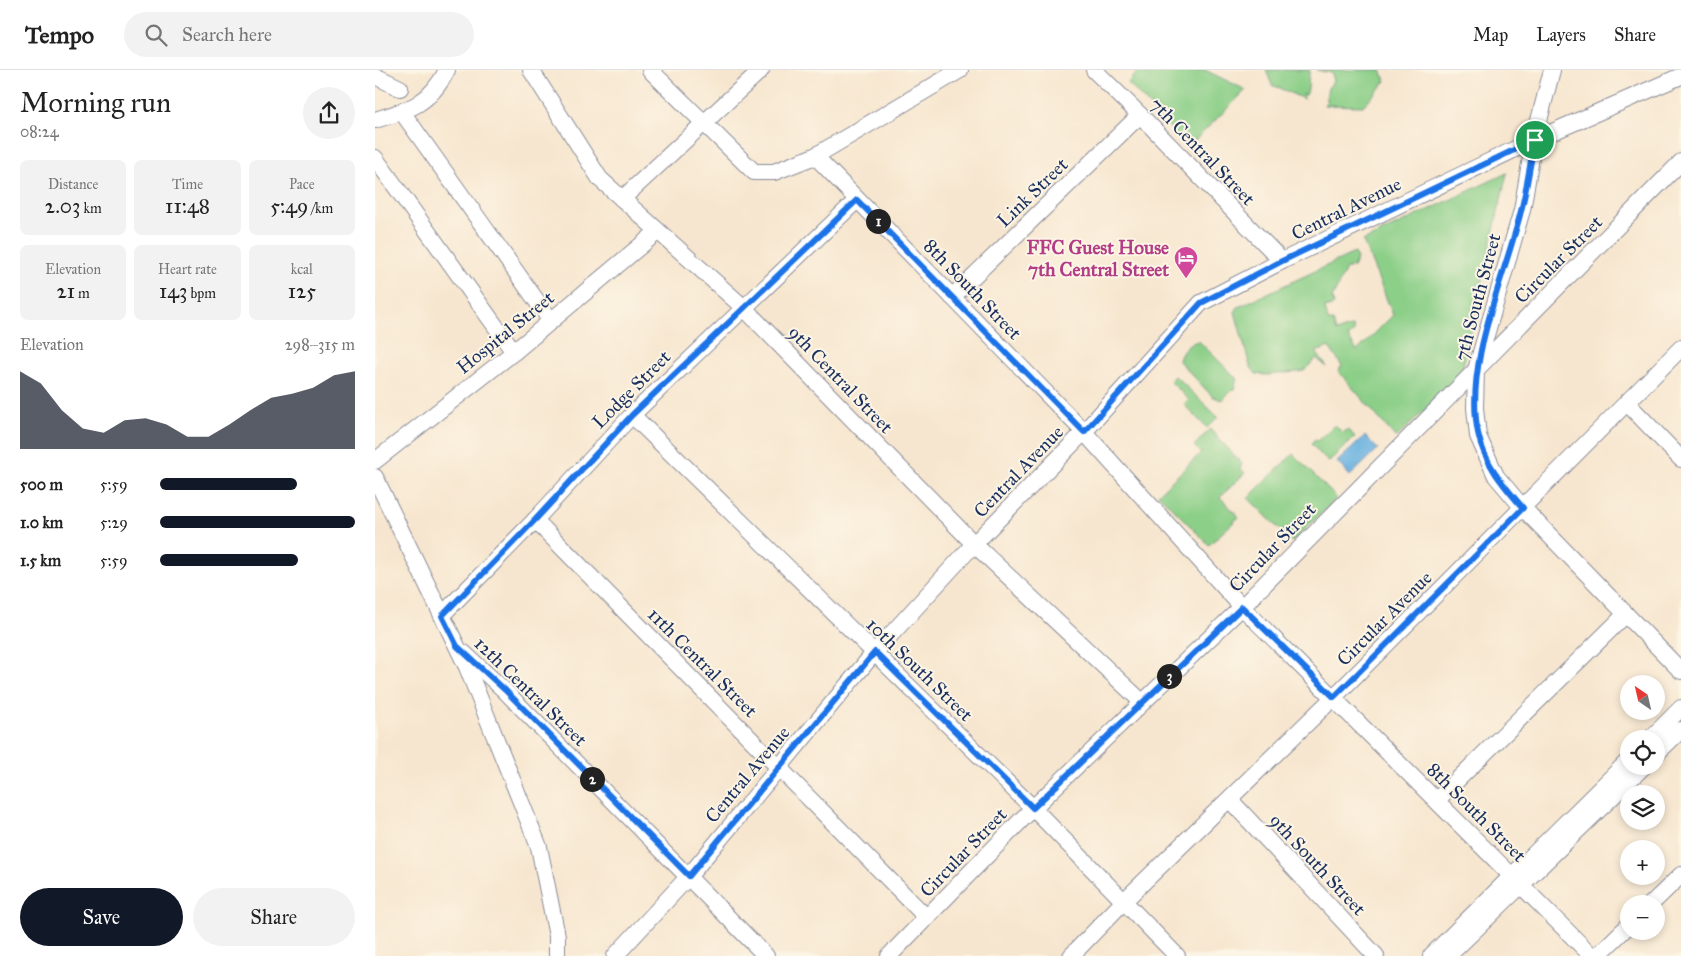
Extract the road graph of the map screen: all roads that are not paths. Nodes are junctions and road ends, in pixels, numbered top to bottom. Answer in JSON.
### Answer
{"nodes":[{"id":1,"x":447,"y":70,"type":"edge"},
{"id":2,"x":531,"y":70,"type":"edge"},
{"id":3,"x":650,"y":70,"type":"edge"},
{"id":4,"x":761,"y":70,"type":"edge"},
{"id":5,"x":960,"y":70,"type":"edge"},
{"id":6,"x":1094,"y":70,"type":"edge"},
{"id":7,"x":1552,"y":70,"type":"edge"},
{"id":8,"x":375,"y":76,"type":"edge"},
{"id":9,"x":1681,"y":76,"type":"edge"},
{"id":10,"x":400,"y":88,"type":"dead end"},
{"id":11,"x":403,"y":112,"type":"junction"},
{"id":12,"x":1140,"y":115,"type":"junction"},
{"id":13,"x":375,"y":120,"type":"edge"},
{"id":14,"x":705,"y":124,"type":"junction"},
{"id":15,"x":1535,"y":140,"type":"junction"},
{"id":16,"x":815,"y":156,"type":"junction"},
{"id":17,"x":375,"y":158,"type":"edge"},
{"id":18,"x":1681,"y":162,"type":"edge"},
{"id":19,"x":622,"y":199,"type":"junction"},
{"id":20,"x":857,"y":200,"type":"junction"},
{"id":21,"x":657,"y":232,"type":"junction"},
{"id":22,"x":1282,"y":261,"type":"junction"},
{"id":23,"x":952,"y":297,"type":"junction"},
{"id":24,"x":743,"y":307,"type":"junction"},
{"id":25,"x":551,"y":321,"type":"junction"},
{"id":26,"x":1681,"y":348,"type":"edge"},
{"id":27,"x":514,"y":352,"type":"junction"},
{"id":28,"x":1476,"y":370,"type":"junction"},
{"id":29,"x":1627,"y":403,"type":"junction"},
{"id":30,"x":632,"y":415,"type":"junction"},
{"id":31,"x":1084,"y":432,"type":"junction"},
{"id":32,"x":1681,"y":459,"type":"edge"},
{"id":33,"x":375,"y":461,"type":"edge"},
{"id":34,"x":375,"y":477,"type":"edge"},
{"id":35,"x":1523,"y":508,"type":"junction"},
{"id":36,"x":535,"y":520,"type":"junction"},
{"id":37,"x":974,"y":544,"type":"junction"},
{"id":38,"x":1242,"y":607,"type":"junction"},
{"id":39,"x":1626,"y":614,"type":"junction"},
{"id":40,"x":442,"y":616,"type":"junction"},
{"id":41,"x":457,"y":646,"type":"junction"},
{"id":42,"x":875,"y":652,"type":"junction"},
{"id":43,"x":1681,"y":671,"type":"edge"},
{"id":44,"x":1334,"y":697,"type":"junction"},
{"id":45,"x":1141,"y":702,"type":"junction"},
{"id":46,"x":1681,"y":708,"type":"edge"},
{"id":47,"x":1659,"y":730,"type":"edge"},
{"id":48,"x":1681,"y":730,"type":"edge"},
{"id":49,"x":1665,"y":745,"type":"edge"},
{"id":50,"x":778,"y":768,"type":"junction"},
{"id":51,"x":1620,"y":770,"type":"edge"},
{"id":52,"x":1634,"y":775,"type":"edge"},
{"id":53,"x":1230,"y":800,"type":"junction"},
{"id":54,"x":1437,"y":800,"type":"junction"},
{"id":55,"x":1033,"y":808,"type":"junction"},
{"id":56,"x":1681,"y":875,"type":"edge"},
{"id":57,"x":689,"y":876,"type":"junction"},
{"id":58,"x":1517,"y":880,"type":"junction"},
{"id":59,"x":1660,"y":895,"type":"edge"},
{"id":60,"x":1124,"y":901,"type":"junction"},
{"id":61,"x":927,"y":918,"type":"junction"},
{"id":62,"x":1620,"y":934,"type":"edge"},
{"id":63,"x":557,"y":956,"type":"edge"},
{"id":64,"x":615,"y":956,"type":"edge"},
{"id":65,"x":766,"y":956,"type":"edge"},
{"id":66,"x":889,"y":956,"type":"edge"},
{"id":67,"x":1071,"y":956,"type":"edge"},
{"id":68,"x":1177,"y":956,"type":"edge"},
{"id":69,"x":1376,"y":956,"type":"edge"},
{"id":70,"x":1431,"y":956,"type":"edge"},
{"id":71,"x":1448,"y":956,"type":"edge"},
{"id":72,"x":1592,"y":956,"type":"edge"},
{"id":73,"x":1597,"y":956,"type":"edge"}],
"edges":[{"from":1,"to":11,"type":"street"},
{"from":2,"to":19,"type":"street","name":"9th Central Street"},
{"from":3,"to":14,"type":"street"},
{"from":4,"to":14,"type":"street"},
{"from":5,"to":16,"type":"street"},
{"from":6,"to":12,"type":"street","name":"7th Central Street"},
{"from":7,"to":15,"type":"street","name":"7th South Street"},
{"from":8,"to":10,"type":"street"},
{"from":9,"to":15,"type":"street","name":"Central Avenue"},
{"from":11,"to":13,"type":"street"},
{"from":11,"to":25,"type":"street"},
{"from":12,"to":22,"type":"street","name":"7th Central Street"},
{"from":12,"to":23,"type":"street","name":"Link Street"},
{"from":14,"to":16,"type":"street"},
{"from":14,"to":19,"type":"street"},
{"from":15,"to":22,"type":"street","name":"Central Avenue"},
{"from":15,"to":28,"type":"street","name":"7th South Street"},
{"from":16,"to":20,"type":"street","name":"8th South Street"},
{"from":17,"to":27,"type":"street"},
{"from":18,"to":28,"type":"street","name":"Circular Street"},
{"from":19,"to":21,"type":"street","name":"9th Central Street"},
{"from":20,"to":23,"type":"street","name":"8th South Street"},
{"from":20,"to":24,"type":"street","name":"Lodge Street"},
{"from":21,"to":24,"type":"street","name":"9th Central Street"},
{"from":21,"to":25,"type":"street","name":"Hospital Street"},
{"from":22,"to":31,"type":"street","name":"Central Avenue"},
{"from":23,"to":31,"type":"street","name":"8th South Street"},
{"from":24,"to":30,"type":"street","name":"Lodge Street"},
{"from":24,"to":37,"type":"street","name":"9th Central Street"},
{"from":25,"to":27,"type":"street","name":"Hospital Street"},
{"from":26,"to":29,"type":"street","name":"Circular Avenue"},
{"from":27,"to":33,"type":"street","name":"Hospital Street"},
{"from":28,"to":35,"type":"street","name":"7th South Street"},
{"from":28,"to":38,"type":"street","name":"Circular Street"},
{"from":29,"to":32,"type":"street"},
{"from":29,"to":35,"type":"street","name":"Circular Avenue"},
{"from":30,"to":36,"type":"street","name":"Lodge Street"},
{"from":30,"to":42,"type":"street","name":"10th South Street"},
{"from":31,"to":37,"type":"street","name":"Central Avenue"},
{"from":31,"to":38,"type":"street","name":"8th South Street"},
{"from":34,"to":40,"type":"street"},
{"from":35,"to":39,"type":"street","name":"7th South Street"},
{"from":35,"to":44,"type":"street","name":"Circular Avenue"},
{"from":36,"to":40,"type":"street","name":"Lodge Street"},
{"from":36,"to":50,"type":"street","name":"11th Central Street"},
{"from":37,"to":42,"type":"street","name":"Central Avenue"},
{"from":37,"to":45,"type":"street","name":"9th Central Street"},
{"from":38,"to":44,"type":"street","name":"8th South Street"},
{"from":38,"to":45,"type":"street","name":"Circular Street"},
{"from":39,"to":43,"type":"street","name":"7th South Street"},
{"from":39,"to":54,"type":"street"},
{"from":40,"to":41,"type":"street"},
{"from":41,"to":57,"type":"street","name":"12th Central Street"},
{"from":41,"to":63,"type":"street"},
{"from":42,"to":50,"type":"street","name":"Central Avenue"},
{"from":42,"to":55,"type":"street","name":"10th South Street"},
{"from":44,"to":53,"type":"street","name":"Circular Avenue"},
{"from":44,"to":54,"type":"street","name":"8th South Street"},
{"from":45,"to":55,"type":"street","name":"Circular Street"},
{"from":46,"to":47,"type":"street"},
{"from":48,"to":49,"type":"street"},
{"from":50,"to":57,"type":"street","name":"Central Avenue"},
{"from":50,"to":61,"type":"street","name":"11th Central Street"},
{"from":51,"to":58,"type":"street"},
{"from":52,"to":58,"type":"street"},
{"from":53,"to":60,"type":"street","name":"Circular Avenue"},
{"from":53,"to":69,"type":"street","name":"9th South Street"},
{"from":54,"to":58,"type":"street","name":"8th South Street"},
{"from":55,"to":60,"type":"street","name":"10th South Street"},
{"from":55,"to":61,"type":"street","name":"Circular Street"},
{"from":56,"to":59,"type":"street"},
{"from":57,"to":64,"type":"street","name":"Central Avenue"},
{"from":57,"to":65,"type":"street","name":"12th Central Street"},
{"from":58,"to":70,"type":"street"},
{"from":58,"to":71,"type":"street"},
{"from":58,"to":72,"type":"street","name":"8th South Street"},
{"from":60,"to":67,"type":"street","name":"Circular Avenue"},
{"from":60,"to":68,"type":"street","name":"10th South Street"},
{"from":61,"to":66,"type":"street","name":"Circular Street"},
{"from":62,"to":73,"type":"street"}]}
